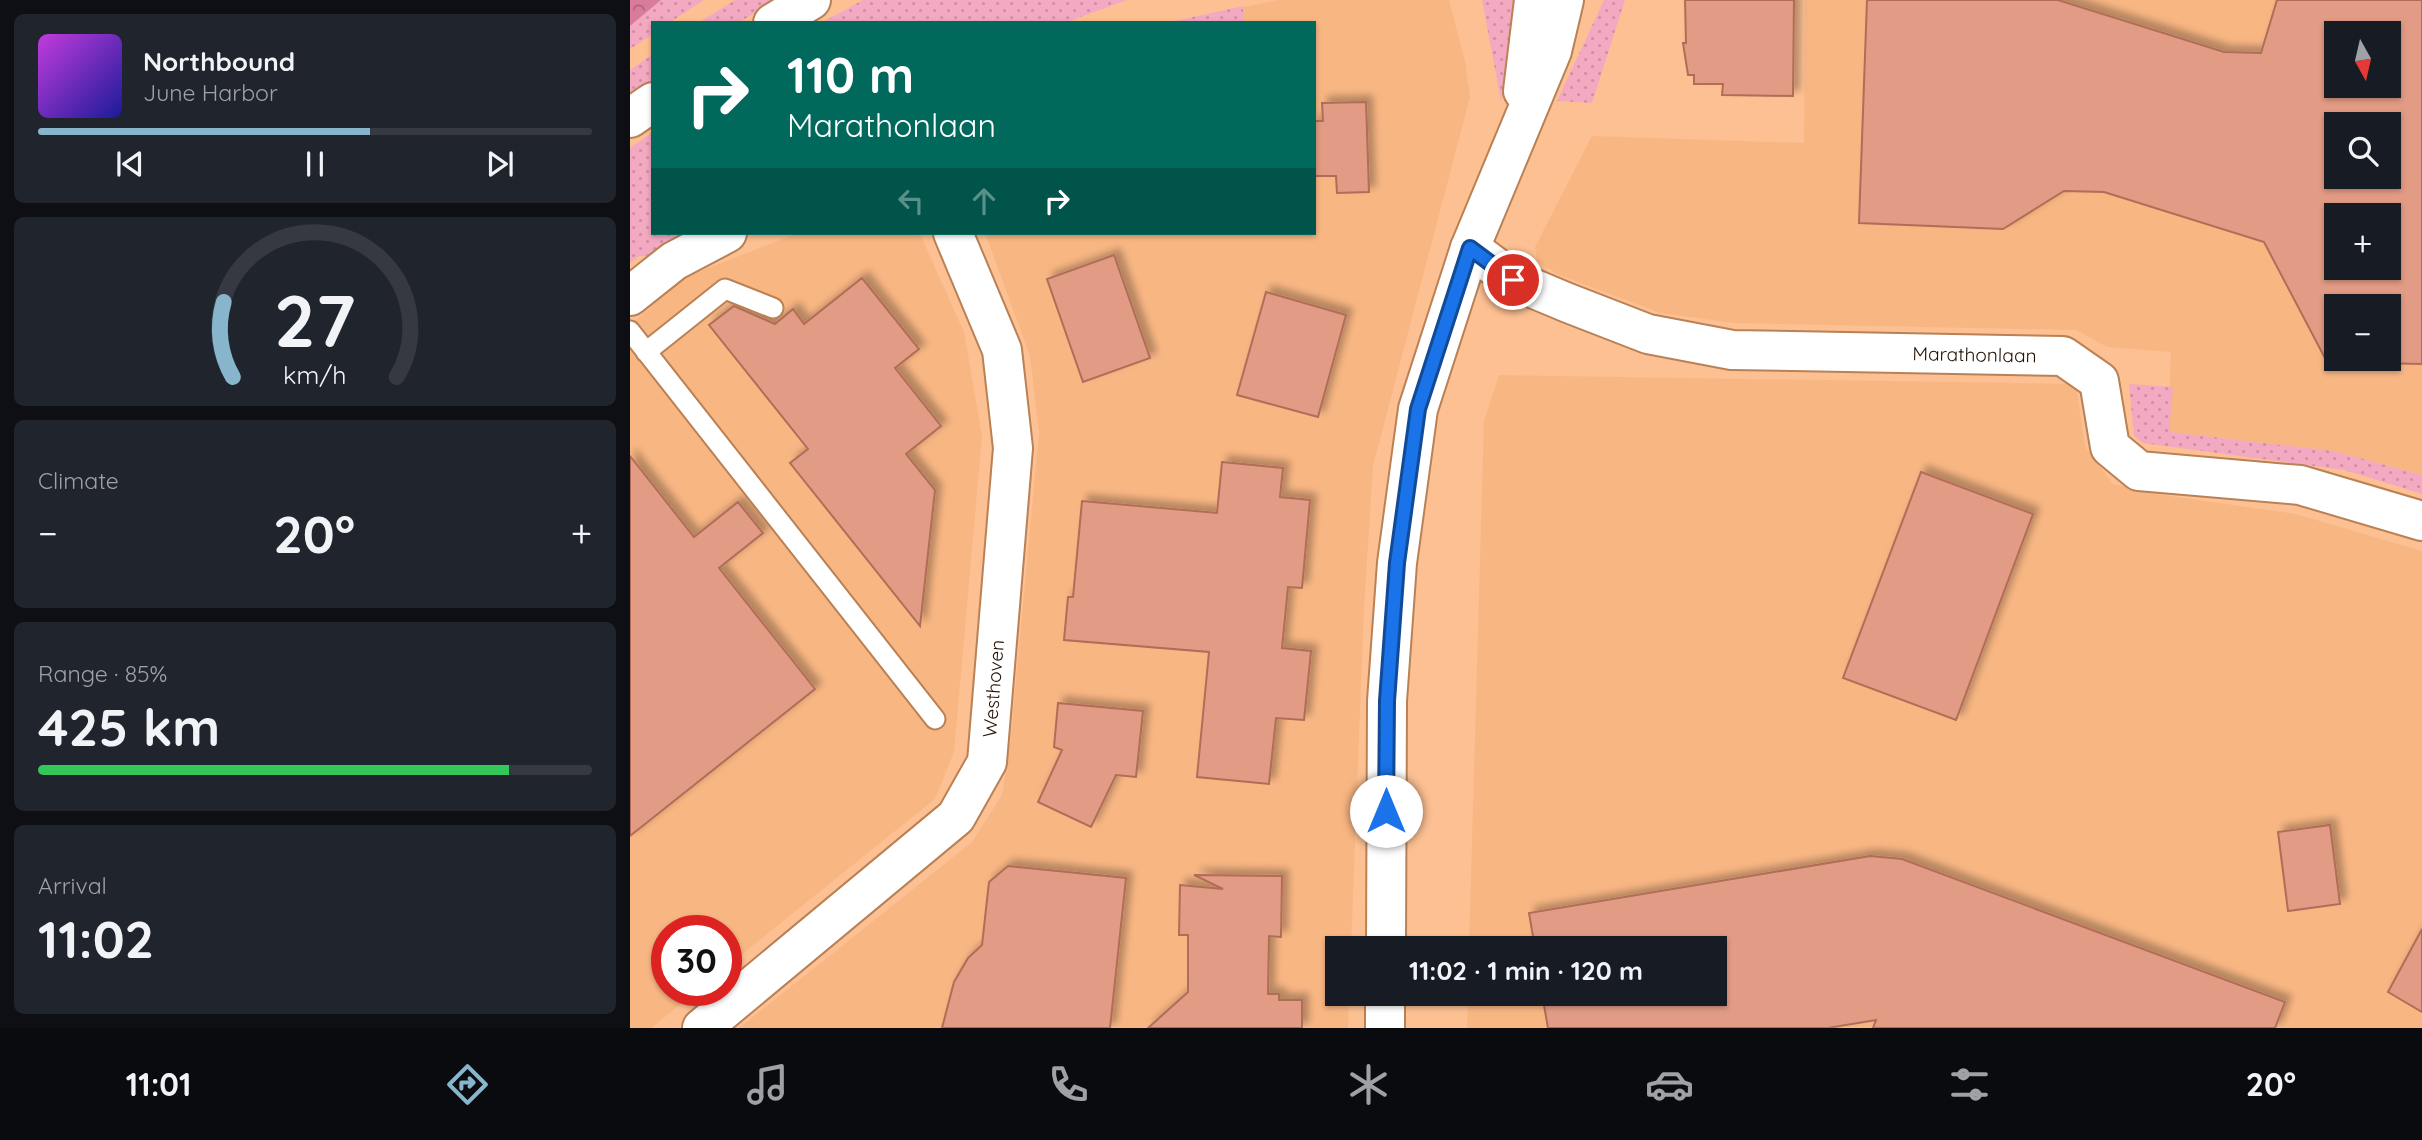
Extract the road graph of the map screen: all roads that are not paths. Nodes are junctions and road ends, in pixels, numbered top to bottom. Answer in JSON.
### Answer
{"nodes":[{"id":1,"x":811,"y":0,"type":"edge"},
{"id":2,"x":1534,"y":0,"type":"edge"},
{"id":3,"x":1564,"y":0,"type":"edge"},
{"id":4,"x":776,"y":21,"type":"edge"},
{"id":5,"x":651,"y":103,"type":"edge"},
{"id":6,"x":630,"y":118,"type":"edge"},
{"id":7,"x":1522,"y":118,"type":"junction"},
{"id":8,"x":723,"y":235,"type":"edge"},
{"id":9,"x":954,"y":235,"type":"edge"},
{"id":10,"x":1470,"y":248,"type":"junction"},
{"id":11,"x":630,"y":296,"type":"edge"},
{"id":12,"x":773,"y":309,"type":"dead end"},
{"id":13,"x":630,"y":331,"type":"edge"},
{"id":14,"x":646,"y":352,"type":"junction"},
{"id":15,"x":2422,"y":521,"type":"edge"},
{"id":16,"x":935,"y":719,"type":"dead end"},
{"id":17,"x":1385,"y":936,"type":"edge"},
{"id":18,"x":1385,"y":1006,"type":"edge"},
{"id":19,"x":702,"y":1028,"type":"edge"},
{"id":20,"x":1385,"y":1028,"type":"edge"}],
"edges":[{"from":1,"to":4,"type":"street"},
{"from":2,"to":7,"type":"street"},
{"from":3,"to":7,"type":"street"},
{"from":5,"to":6,"type":"street"},
{"from":7,"to":10,"type":"street"},
{"from":8,"to":11,"type":"street"},
{"from":9,"to":19,"type":"street","name":"Westhoven"},
{"from":10,"to":15,"type":"street","name":"Marathonlaan"},
{"from":10,"to":17,"type":"street"},
{"from":12,"to":14,"type":"lane"},
{"from":13,"to":14,"type":"lane"},
{"from":14,"to":16,"type":"lane"},
{"from":18,"to":20,"type":"street"}]}
